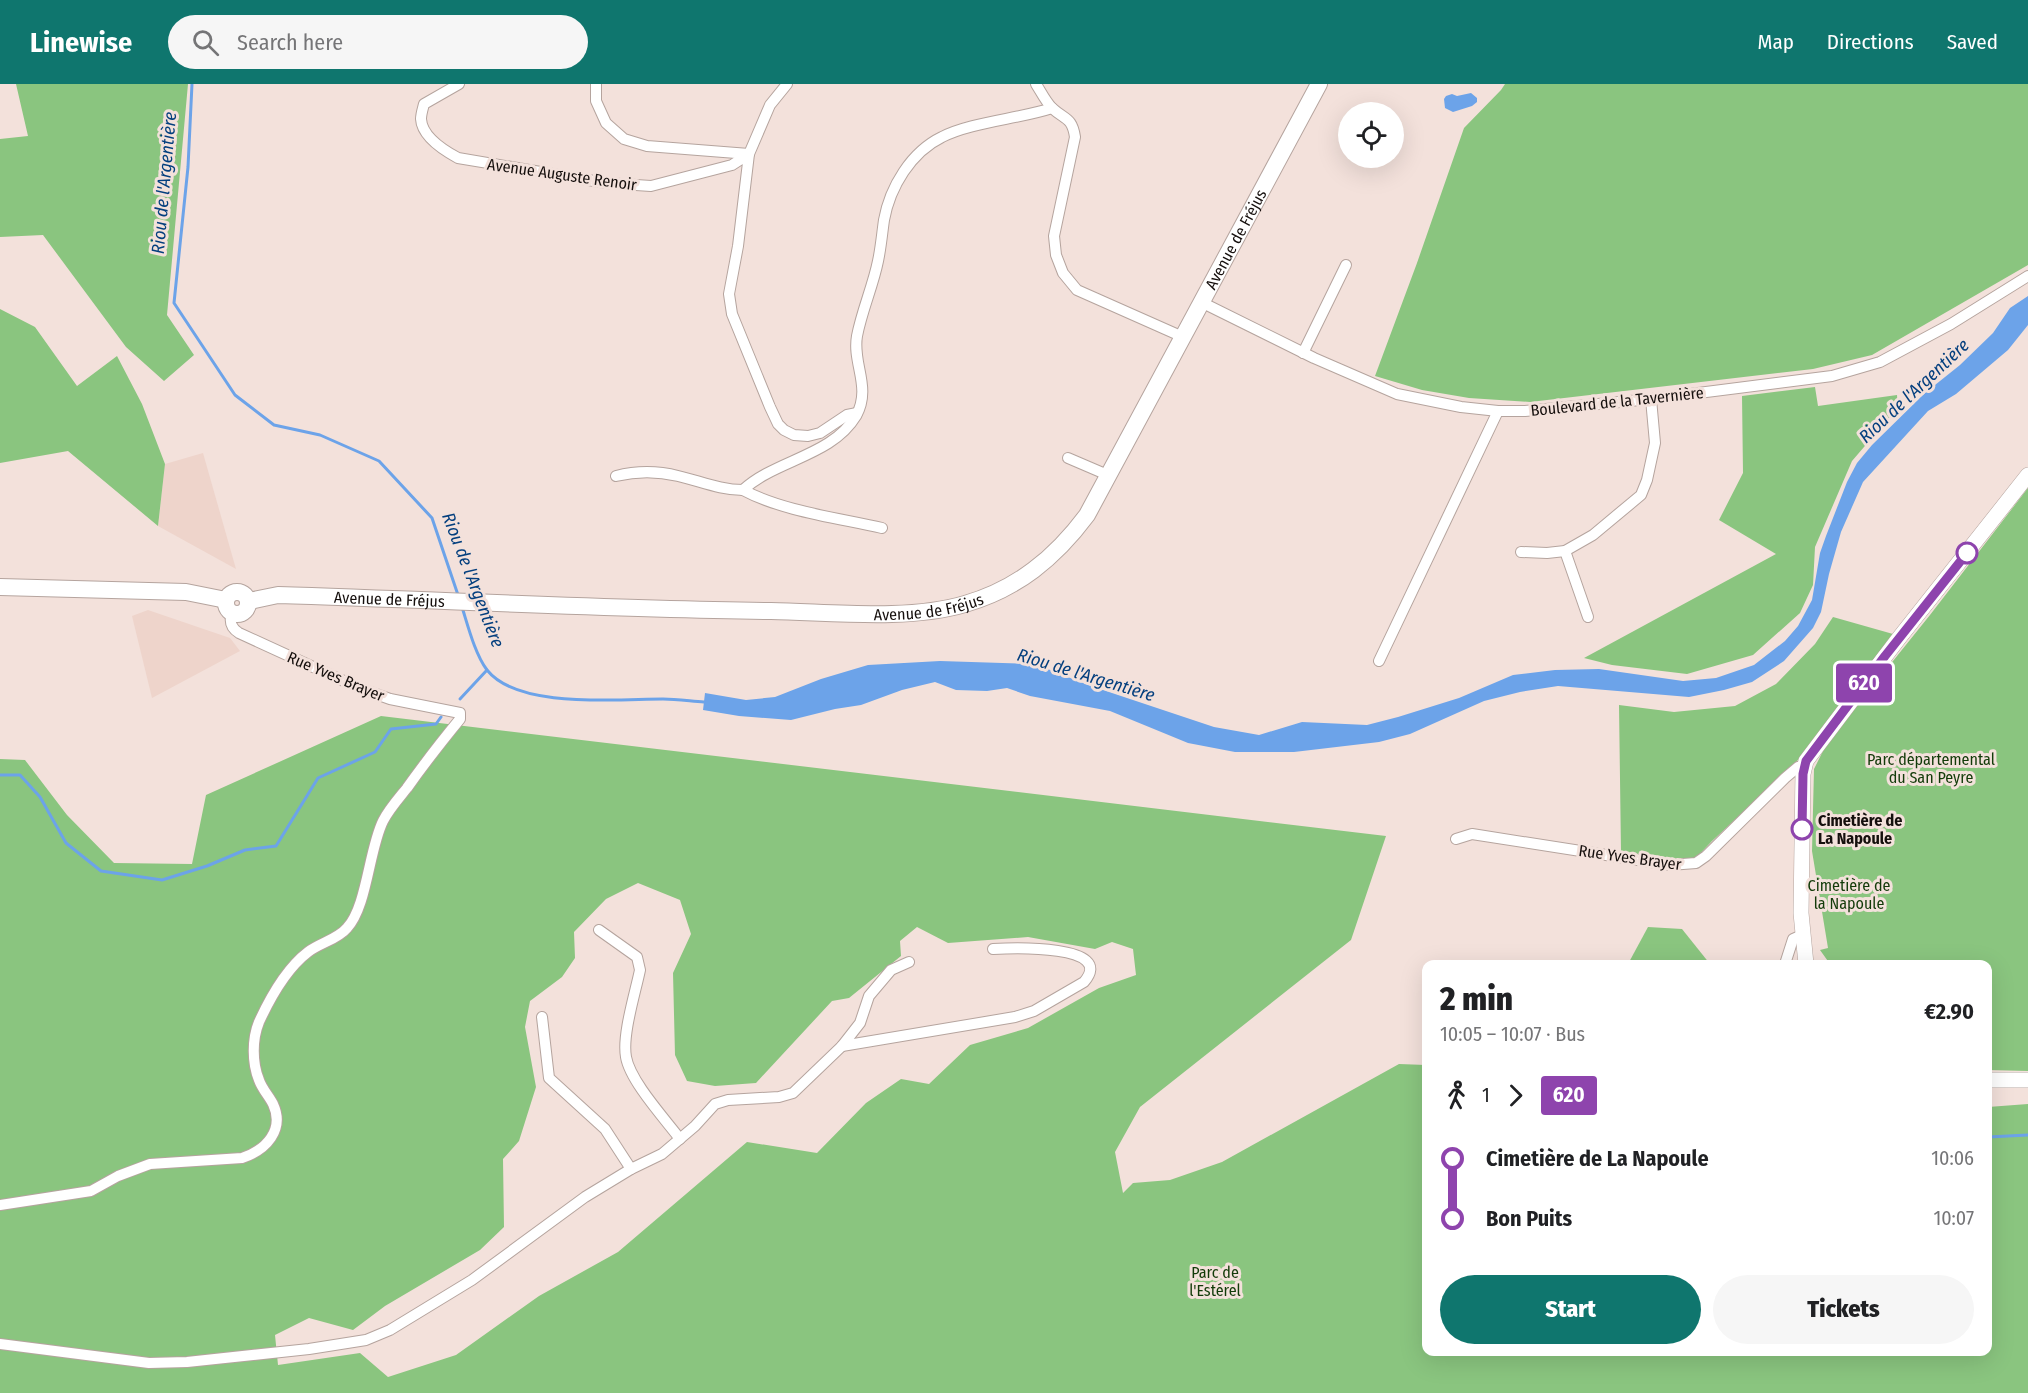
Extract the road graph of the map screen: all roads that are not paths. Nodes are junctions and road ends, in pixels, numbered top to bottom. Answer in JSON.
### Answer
{"nodes":[{"id":1,"x":459,"y":84,"type":"edge"},
{"id":2,"x":597,"y":84,"type":"edge"},
{"id":3,"x":787,"y":84,"type":"edge"},
{"id":4,"x":1036,"y":84,"type":"edge"},
{"id":5,"x":1319,"y":84,"type":"edge"},
{"id":6,"x":1052,"y":108,"type":"junction"},
{"id":7,"x":749,"y":154,"type":"junction"},
{"id":8,"x":1346,"y":265,"type":"dead end"},
{"id":9,"x":2028,"y":276,"type":"edge"},
{"id":10,"x":1201,"y":302,"type":"junction"},
{"id":11,"x":1183,"y":337,"type":"junction"},
{"id":12,"x":1304,"y":353,"type":"junction"},
{"id":13,"x":1651,"y":399,"type":"junction"},
{"id":14,"x":1498,"y":411,"type":"junction"},
{"id":15,"x":858,"y":413,"type":"junction"},
{"id":16,"x":1068,"y":458,"type":"dead end"},
{"id":17,"x":2028,"y":475,"type":"edge"},
{"id":18,"x":616,"y":476,"type":"dead end"},
{"id":19,"x":1110,"y":476,"type":"junction"},
{"id":20,"x":743,"y":490,"type":"junction"},
{"id":21,"x":882,"y":528,"type":"dead end"},
{"id":22,"x":1565,"y":551,"type":"junction"},
{"id":23,"x":1521,"y":552,"type":"dead end"},
{"id":24,"x":0,"y":587,"type":"edge"},
{"id":25,"x":229,"y":607,"type":"junction"},
{"id":26,"x":1588,"y":617,"type":"dead end"},
{"id":27,"x":1379,"y":661,"type":"dead end"},
{"id":28,"x":1804,"y":766,"type":"junction"},
{"id":29,"x":1456,"y":839,"type":"dead end"},
{"id":30,"x":1670,"y":865,"type":"junction"},
{"id":31,"x":1663,"y":875,"type":"dead end"},
{"id":32,"x":599,"y":930,"type":"dead end"},
{"id":33,"x":1802,"y":935,"type":"junction"},
{"id":34,"x":993,"y":950,"type":"dead end"},
{"id":35,"x":1786,"y":960,"type":"edge"},
{"id":36,"x":1805,"y":960,"type":"edge"},
{"id":37,"x":909,"y":962,"type":"dead end"},
{"id":38,"x":542,"y":1017,"type":"dead end"},
{"id":39,"x":843,"y":1046,"type":"junction"},
{"id":40,"x":1992,"y":1080,"type":"edge"},
{"id":41,"x":2028,"y":1080,"type":"edge"},
{"id":42,"x":680,"y":1139,"type":"junction"},
{"id":43,"x":631,"y":1169,"type":"junction"},
{"id":44,"x":0,"y":1205,"type":"edge"},
{"id":45,"x":0,"y":1344,"type":"edge"}],
"edges":[{"from":1,"to":7,"type":"street","name":"Avenue Auguste Renoir"},
{"from":2,"to":7,"type":"street"},
{"from":3,"to":7,"type":"street"},
{"from":4,"to":6,"type":"street"},
{"from":5,"to":10,"type":"main road","name":"Avenue de Fréjus"},
{"from":6,"to":11,"type":"street"},
{"from":6,"to":15,"type":"street"},
{"from":7,"to":15,"type":"street"},
{"from":8,"to":12,"type":"street"},
{"from":9,"to":13,"type":"street","name":"Boulevard de la Tavernière"},
{"from":10,"to":11,"type":"main road","name":"Avenue de Fréjus"},
{"from":10,"to":12,"type":"street","name":"Boulevard de la Tavernière"},
{"from":11,"to":19,"type":"main road","name":"Avenue de Fréjus"},
{"from":12,"to":14,"type":"street","name":"Boulevard de la Tavernière"},
{"from":13,"to":14,"type":"street","name":"Boulevard de la Tavernière"},
{"from":13,"to":22,"type":"street"},
{"from":14,"to":27,"type":"street"},
{"from":15,"to":20,"type":"street"},
{"from":16,"to":19,"type":"street"},
{"from":17,"to":28,"type":"main road"},
{"from":18,"to":20,"type":"street"},
{"from":19,"to":25,"type":"main road","name":"Avenue de Fréjus"},
{"from":20,"to":21,"type":"street"},
{"from":22,"to":23,"type":"street"},
{"from":22,"to":26,"type":"street"},
{"from":24,"to":25,"type":"main road"},
{"from":25,"to":44,"type":"street","name":"Rue Yves Brayer"},
{"from":28,"to":30,"type":"street","name":"Rue Yves Brayer"},
{"from":28,"to":33,"type":"main road"},
{"from":29,"to":30,"type":"street","name":"Rue Yves Brayer"},
{"from":30,"to":31,"type":"street"},
{"from":32,"to":42,"type":"street"},
{"from":33,"to":35,"type":"street"},
{"from":33,"to":36,"type":"main road"},
{"from":34,"to":39,"type":"street"},
{"from":37,"to":39,"type":"street"},
{"from":38,"to":43,"type":"street"},
{"from":39,"to":42,"type":"street"},
{"from":40,"to":41,"type":"main road"},
{"from":42,"to":43,"type":"street"},
{"from":43,"to":45,"type":"street"}]}
